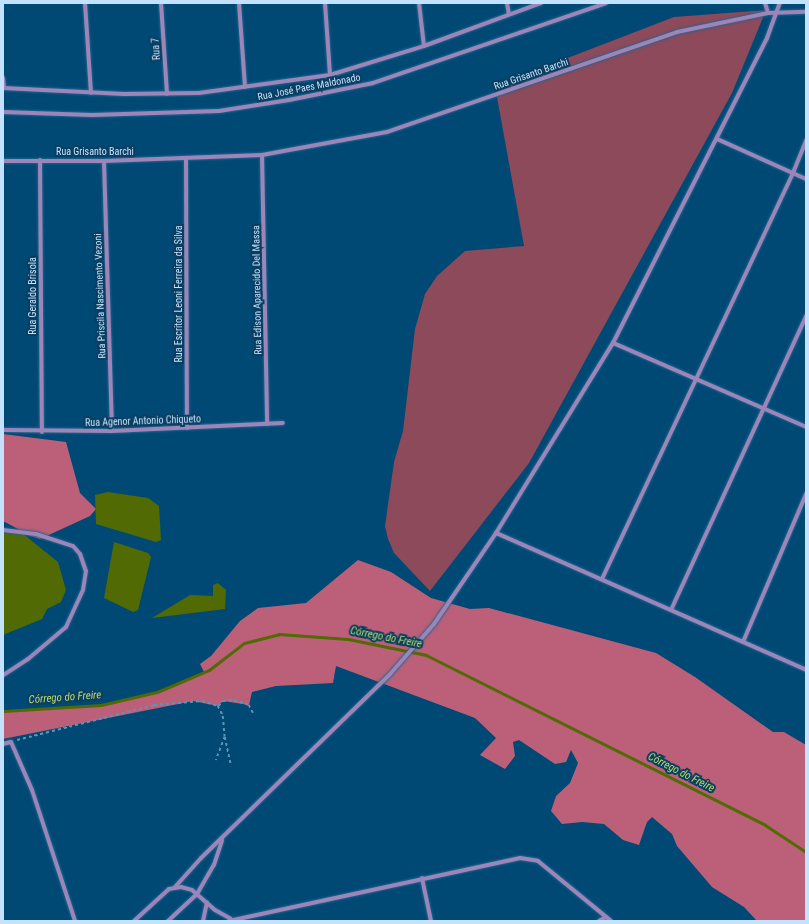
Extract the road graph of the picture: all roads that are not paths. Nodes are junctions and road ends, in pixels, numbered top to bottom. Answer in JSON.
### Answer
{"nodes":[{"id":1,"x":85,"y":3,"type":"edge"},
{"id":2,"x":161,"y":3,"type":"edge"},
{"id":3,"x":239,"y":3,"type":"edge"},
{"id":4,"x":325,"y":3,"type":"edge"},
{"id":5,"x":419,"y":3,"type":"edge"},
{"id":6,"x":507,"y":3,"type":"edge"},
{"id":7,"x":541,"y":3,"type":"edge"},
{"id":8,"x":606,"y":3,"type":"edge"},
{"id":9,"x":765,"y":3,"type":"edge"},
{"id":10,"x":780,"y":3,"type":"edge"},
{"id":11,"x":778,"y":12,"type":"junction"},
{"id":12,"x":806,"y":12,"type":"edge"},
{"id":13,"x":768,"y":13,"type":"junction"},
{"id":14,"x":509,"y":14,"type":"junction"},
{"id":15,"x":424,"y":46,"type":"junction"},
{"id":16,"x":330,"y":75,"type":"junction"},
{"id":17,"x":3,"y":78,"type":"edge"},
{"id":18,"x":245,"y":87,"type":"junction"},
{"id":19,"x":3,"y":88,"type":"edge"},
{"id":20,"x":91,"y":93,"type":"junction"},
{"id":21,"x":167,"y":94,"type":"junction"},
{"id":22,"x":3,"y":112,"type":"edge"},
{"id":23,"x":717,"y":139,"type":"junction"},
{"id":24,"x":806,"y":140,"type":"edge"},
{"id":25,"x":262,"y":155,"type":"junction"},
{"id":26,"x":186,"y":159,"type":"junction"},
{"id":27,"x":40,"y":160,"type":"junction"},
{"id":28,"x":3,"y":161,"type":"edge"},
{"id":29,"x":104,"y":161,"type":"junction"},
{"id":30,"x":793,"y":173,"type":"junction"},
{"id":31,"x":806,"y":179,"type":"edge"},
{"id":32,"x":806,"y":316,"type":"edge"},
{"id":33,"x":613,"y":343,"type":"junction"},
{"id":34,"x":696,"y":379,"type":"junction"},
{"id":35,"x":763,"y":408,"type":"junction"},
{"id":36,"x":283,"y":423,"type":"dead end"},
{"id":37,"x":268,"y":424,"type":"junction"},
{"id":38,"x":806,"y":427,"type":"edge"},
{"id":39,"x":187,"y":428,"type":"junction"},
{"id":40,"x":3,"y":430,"type":"edge"},
{"id":41,"x":112,"y":431,"type":"junction"},
{"id":42,"x":42,"y":432,"type":"junction"},
{"id":43,"x":806,"y":494,"type":"edge"},
{"id":44,"x":3,"y":530,"type":"edge"},
{"id":45,"x":496,"y":532,"type":"junction"},
{"id":46,"x":602,"y":579,"type":"junction"},
{"id":47,"x":671,"y":610,"type":"junction"},
{"id":48,"x":743,"y":642,"type":"junction"},
{"id":49,"x":806,"y":670,"type":"edge"},
{"id":50,"x":3,"y":675,"type":"edge"},
{"id":51,"x":3,"y":744,"type":"edge"},
{"id":52,"x":222,"y":840,"type":"junction"},
{"id":53,"x":422,"y":878,"type":"junction"},
{"id":54,"x":175,"y":887,"type":"junction"},
{"id":55,"x":197,"y":894,"type":"junction"},
{"id":56,"x":207,"y":902,"type":"junction"},
{"id":57,"x":606,"y":917,"type":"junction"},
{"id":58,"x":230,"y":920,"type":"edge"},
{"id":59,"x":75,"y":921,"type":"edge"},
{"id":60,"x":134,"y":921,"type":"edge"},
{"id":61,"x":168,"y":921,"type":"edge"},
{"id":62,"x":203,"y":921,"type":"edge"},
{"id":63,"x":431,"y":921,"type":"edge"},
{"id":64,"x":599,"y":921,"type":"edge"},
{"id":65,"x":611,"y":921,"type":"edge"}],
"edges":[{"from":1,"to":20,"type":"street"},
{"from":2,"to":21,"type":"street","name":"Rua 7"},
{"from":3,"to":18,"type":"street"},
{"from":4,"to":16,"type":"street"},
{"from":5,"to":15,"type":"street"},
{"from":6,"to":14,"type":"street"},
{"from":7,"to":14,"type":"street","name":"Rua José Paes Maldonado"},
{"from":8,"to":22,"type":"street","name":"Rua José Paes Maldonado"},
{"from":9,"to":13,"type":"street"},
{"from":10,"to":11,"type":"street"},
{"from":11,"to":12,"type":"street","name":"Rua Grisanto Barchi"},
{"from":11,"to":13,"type":"street","name":"Rua Grisanto Barchi"},
{"from":11,"to":23,"type":"street"},
{"from":13,"to":25,"type":"street","name":"Rua Grisanto Barchi"},
{"from":14,"to":15,"type":"street","name":"Rua José Paes Maldonado"},
{"from":15,"to":16,"type":"street","name":"Rua José Paes Maldonado"},
{"from":16,"to":18,"type":"street","name":"Rua José Paes Maldonado"},
{"from":17,"to":19,"type":"street"},
{"from":18,"to":21,"type":"street","name":"Rua José Paes Maldonado"},
{"from":19,"to":20,"type":"street","name":"Rua José Paes Maldonado"},
{"from":20,"to":21,"type":"street","name":"Rua José Paes Maldonado"},
{"from":23,"to":30,"type":"street"},
{"from":23,"to":33,"type":"street"},
{"from":24,"to":30,"type":"street"},
{"from":25,"to":26,"type":"street","name":"Rua Grisanto Barchi"},
{"from":25,"to":37,"type":"street","name":"Rua Edison Aparecido Del Massa"},
{"from":26,"to":29,"type":"street","name":"Rua Grisanto Barchi"},
{"from":26,"to":39,"type":"street","name":"Rua Escritor Leoni Ferreira da Silva"},
{"from":27,"to":28,"type":"street","name":"Rua Grisanto Barchi"},
{"from":27,"to":29,"type":"street","name":"Rua Grisanto Barchi"},
{"from":27,"to":42,"type":"street","name":"Rua Geraldo Brisola"},
{"from":29,"to":41,"type":"street","name":"Rua Priscila Nascimento Vezoni"},
{"from":30,"to":31,"type":"street"},
{"from":30,"to":34,"type":"street"},
{"from":32,"to":35,"type":"street"},
{"from":33,"to":34,"type":"street"},
{"from":33,"to":45,"type":"street"},
{"from":34,"to":35,"type":"street"},
{"from":34,"to":46,"type":"street"},
{"from":35,"to":38,"type":"street"},
{"from":35,"to":47,"type":"street"},
{"from":36,"to":37,"type":"street","name":"Rua Agenor Antonio Chiqueto"},
{"from":37,"to":39,"type":"street","name":"Rua Agenor Antonio Chiqueto"},
{"from":39,"to":41,"type":"street","name":"Rua Agenor Antonio Chiqueto"},
{"from":40,"to":42,"type":"street","name":"Rua Agenor Antonio Chiqueto"},
{"from":41,"to":42,"type":"street","name":"Rua Agenor Antonio Chiqueto"},
{"from":43,"to":48,"type":"street"},
{"from":44,"to":50,"type":"street"},
{"from":45,"to":46,"type":"street"},
{"from":45,"to":52,"type":"street"},
{"from":46,"to":47,"type":"street"},
{"from":47,"to":48,"type":"street"},
{"from":48,"to":49,"type":"street"},
{"from":51,"to":59,"type":"street"},
{"from":52,"to":54,"type":"street"},
{"from":52,"to":55,"type":"street"},
{"from":53,"to":57,"type":"street"},
{"from":53,"to":58,"type":"street"},
{"from":53,"to":63,"type":"street"},
{"from":54,"to":55,"type":"street"},
{"from":54,"to":60,"type":"street"},
{"from":55,"to":56,"type":"street"},
{"from":55,"to":61,"type":"street"},
{"from":56,"to":58,"type":"street"},
{"from":56,"to":62,"type":"street"},
{"from":57,"to":64,"type":"street"},
{"from":57,"to":65,"type":"street"}]}
